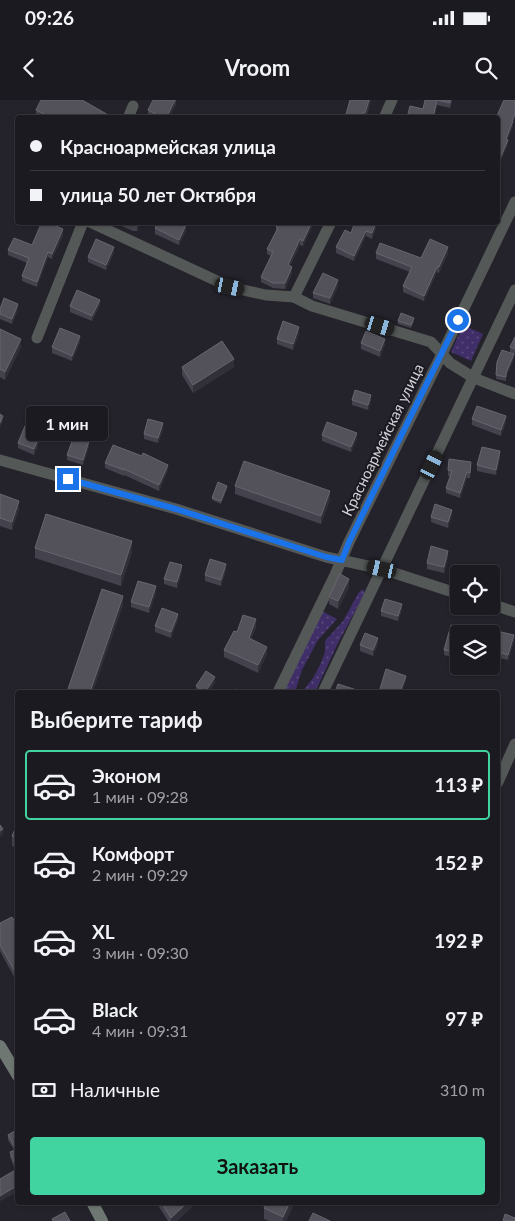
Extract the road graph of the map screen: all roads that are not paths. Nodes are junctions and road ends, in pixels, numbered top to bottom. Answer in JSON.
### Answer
{"nodes":[{"id":1,"x":392,"y":100,"type":"edge"},
{"id":2,"x":385,"y":115,"type":"edge"},
{"id":3,"x":515,"y":202,"type":"edge"},
{"id":4,"x":82,"y":225,"type":"edge"},
{"id":5,"x":96,"y":225,"type":"edge"},
{"id":6,"x":330,"y":225,"type":"edge"},
{"id":7,"x":515,"y":290,"type":"edge"},
{"id":8,"x":294,"y":297,"type":"junction"},
{"id":9,"x":37,"y":338,"type":"dead end"},
{"id":10,"x":442,"y":354,"type":"junction"},
{"id":11,"x":474,"y":378,"type":"junction"},
{"id":12,"x":515,"y":394,"type":"edge"},
{"id":13,"x":0,"y":460,"type":"edge"},
{"id":14,"x":342,"y":560,"type":"junction"},
{"id":15,"x":382,"y":569,"type":"junction"},
{"id":16,"x":450,"y":591,"type":"edge"},
{"id":17,"x":500,"y":607,"type":"edge"},
{"id":18,"x":515,"y":612,"type":"edge"},
{"id":19,"x":279,"y":690,"type":"edge"},
{"id":20,"x":324,"y":690,"type":"edge"},
{"id":21,"x":515,"y":744,"type":"edge"},
{"id":22,"x":500,"y":778,"type":"edge"},
{"id":23,"x":0,"y":1046,"type":"edge"},
{"id":24,"x":15,"y":1071,"type":"edge"},
{"id":25,"x":94,"y":1205,"type":"edge"},
{"id":26,"x":102,"y":1221,"type":"edge"}],
"edges":[{"from":1,"to":2,"type":"street"},
{"from":3,"to":10,"type":"street","name":"Красноармейская улица"},
{"from":4,"to":9,"type":"street"},
{"from":5,"to":8,"type":"street"},
{"from":6,"to":8,"type":"street"},
{"from":7,"to":11,"type":"street"},
{"from":8,"to":10,"type":"street"},
{"from":10,"to":11,"type":"street"},
{"from":10,"to":14,"type":"street","name":"Красноармейская улица"},
{"from":11,"to":12,"type":"street"},
{"from":11,"to":15,"type":"street"},
{"from":13,"to":14,"type":"street"},
{"from":14,"to":15,"type":"street"},
{"from":14,"to":19,"type":"street","name":"Красноармейская улица"},
{"from":15,"to":16,"type":"street"},
{"from":15,"to":20,"type":"street"},
{"from":17,"to":18,"type":"street"},
{"from":21,"to":22,"type":"street"},
{"from":23,"to":24,"type":"main road"},
{"from":25,"to":26,"type":"main road"}]}
